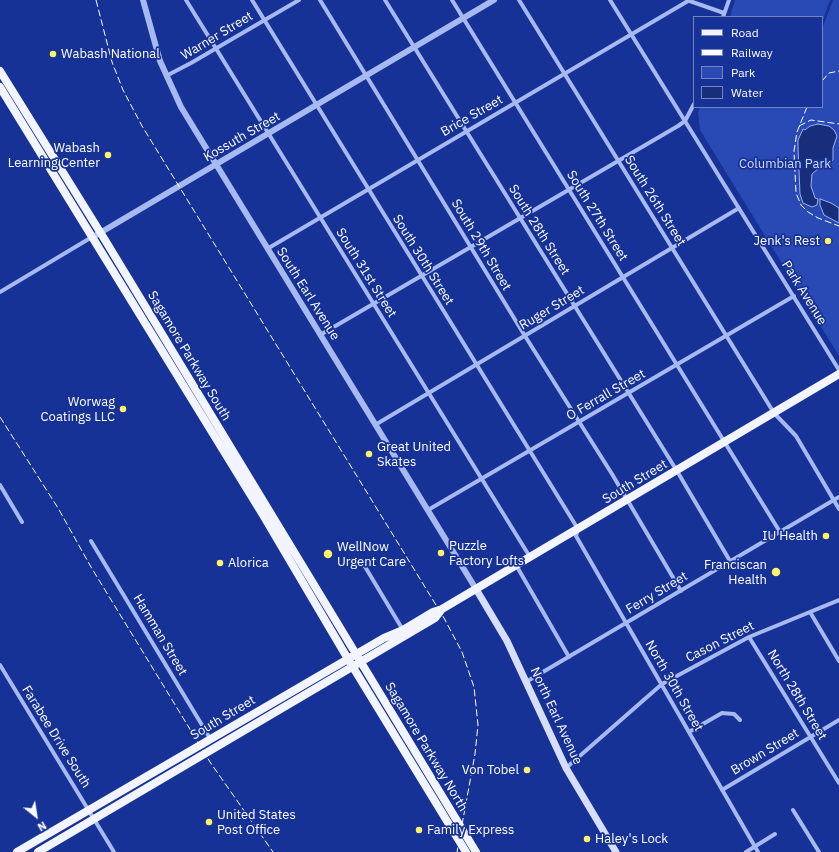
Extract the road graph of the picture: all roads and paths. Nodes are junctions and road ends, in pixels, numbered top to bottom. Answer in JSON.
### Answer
{"nodes":[{"id":1,"x":143,"y":0,"type":"edge"},
{"id":2,"x":186,"y":0,"type":"edge"},
{"id":3,"x":252,"y":0,"type":"edge"},
{"id":4,"x":298,"y":0,"type":"edge"},
{"id":5,"x":320,"y":0,"type":"edge"},
{"id":6,"x":385,"y":0,"type":"edge"},
{"id":7,"x":452,"y":0,"type":"edge"},
{"id":8,"x":494,"y":0,"type":"edge"},
{"id":9,"x":519,"y":0,"type":"edge"},
{"id":10,"x":610,"y":0,"type":"edge"},
{"id":11,"x":729,"y":0,"type":"edge"},
{"id":12,"x":687,"y":1,"type":"edge"},
{"id":13,"x":723,"y":15,"type":"edge"},
{"id":14,"x":464,"y":18,"type":"junction"},
{"id":15,"x":264,"y":20,"type":"junction"},
{"id":16,"x":631,"y":35,"type":"junction"},
{"id":17,"x":414,"y":48,"type":"junction"},
{"id":18,"x":216,"y":49,"type":"junction"},
{"id":19,"x":0,"y":70,"type":"edge"},
{"id":20,"x":565,"y":74,"type":"junction"},
{"id":21,"x":166,"y":76,"type":"junction"},
{"id":22,"x":367,"y":76,"type":"junction"},
{"id":23,"x":0,"y":87,"type":"edge"},
{"id":24,"x":515,"y":103,"type":"junction"},
{"id":25,"x":317,"y":105,"type":"junction"},
{"id":26,"x":693,"y":106,"type":"edge"},
{"id":27,"x":686,"y":123,"type":"junction"},
{"id":28,"x":467,"y":131,"type":"junction"},
{"id":29,"x":268,"y":134,"type":"junction"},
{"id":30,"x":418,"y":160,"type":"junction"},
{"id":31,"x":618,"y":161,"type":"junction"},
{"id":32,"x":216,"y":165,"type":"junction"},
{"id":33,"x":368,"y":189,"type":"junction"},
{"id":34,"x":569,"y":189,"type":"junction"},
{"id":35,"x":739,"y":208,"type":"junction"},
{"id":36,"x":320,"y":218,"type":"junction"},
{"id":37,"x":520,"y":218,"type":"junction"},
{"id":38,"x":101,"y":232,"type":"junction"},
{"id":39,"x":93,"y":237,"type":"junction"},
{"id":40,"x":471,"y":247,"type":"junction"},
{"id":41,"x":672,"y":248,"type":"junction"},
{"id":42,"x":268,"y":249,"type":"junction"},
{"id":43,"x":421,"y":276,"type":"junction"},
{"id":44,"x":624,"y":277,"type":"junction"},
{"id":45,"x":0,"y":292,"type":"edge"},
{"id":46,"x":794,"y":296,"type":"junction"},
{"id":47,"x":373,"y":304,"type":"junction"},
{"id":48,"x":575,"y":306,"type":"junction"},
{"id":49,"x":320,"y":335,"type":"junction"},
{"id":50,"x":727,"y":335,"type":"junction"},
{"id":51,"x":525,"y":336,"type":"junction"},
{"id":52,"x":678,"y":364,"type":"junction"},
{"id":53,"x":476,"y":365,"type":"junction"},
{"id":54,"x":839,"y":370,"type":"edge"},
{"id":55,"x":839,"y":374,"type":"edge"},
{"id":56,"x":428,"y":393,"type":"junction"},
{"id":57,"x":628,"y":393,"type":"junction"},
{"id":58,"x":774,"y":413,"type":"junction"},
{"id":59,"x":580,"y":422,"type":"junction"},
{"id":60,"x":375,"y":425,"type":"junction"},
{"id":61,"x":726,"y":442,"type":"junction"},
{"id":62,"x":530,"y":451,"type":"junction"},
{"id":63,"x":677,"y":471,"type":"junction"},
{"id":64,"x":481,"y":479,"type":"junction"},
{"id":65,"x":0,"y":485,"type":"edge"},
{"id":66,"x":839,"y":497,"type":"edge"},
{"id":67,"x":628,"y":500,"type":"junction"},
{"id":68,"x":834,"y":500,"type":"junction"},
{"id":69,"x":839,"y":509,"type":"edge"},
{"id":70,"x":428,"y":510,"type":"junction"},
{"id":71,"x":22,"y":522,"type":"dead end"},
{"id":72,"x":578,"y":530,"type":"junction"},
{"id":73,"x":780,"y":532,"type":"junction"},
{"id":74,"x":91,"y":541,"type":"dead end"},
{"id":75,"x":530,"y":557,"type":"junction"},
{"id":76,"x":730,"y":561,"type":"junction"},
{"id":77,"x":364,"y":565,"type":"dead end"},
{"id":78,"x":516,"y":566,"type":"junction"},
{"id":79,"x":476,"y":589,"type":"junction"},
{"id":80,"x":681,"y":591,"type":"junction"},
{"id":81,"x":839,"y":600,"type":"edge"},
{"id":82,"x":442,"y":609,"type":"junction"},
{"id":83,"x":810,"y":612,"type":"junction"},
{"id":84,"x":626,"y":623,"type":"junction"},
{"id":85,"x":403,"y":630,"type":"junction"},
{"id":86,"x":750,"y":637,"type":"junction"},
{"id":87,"x":569,"y":656,"type":"junction"},
{"id":88,"x":359,"y":657,"type":"junction"},
{"id":89,"x":839,"y":661,"type":"edge"},
{"id":90,"x":350,"y":662,"type":"junction"},
{"id":91,"x":0,"y":665,"type":"edge"},
{"id":92,"x":526,"y":682,"type":"junction"},
{"id":93,"x":662,"y":684,"type":"junction"},
{"id":94,"x":740,"y":720,"type":"dead end"},
{"id":95,"x":839,"y":720,"type":"edge"},
{"id":96,"x":689,"y":732,"type":"junction"},
{"id":97,"x":811,"y":737,"type":"junction"},
{"id":98,"x":211,"y":740,"type":"junction"},
{"id":99,"x":168,"y":765,"type":"junction"},
{"id":100,"x":566,"y":768,"type":"junction"},
{"id":101,"x":173,"y":772,"type":"junction"},
{"id":102,"x":839,"y":783,"type":"edge"},
{"id":103,"x":722,"y":790,"type":"junction"},
{"id":104,"x":89,"y":810,"type":"junction"},
{"id":105,"x":793,"y":810,"type":"dead end"},
{"id":106,"x":95,"y":820,"type":"junction"},
{"id":107,"x":775,"y":834,"type":"dead end"},
{"id":108,"x":755,"y":847,"type":"junction"},
{"id":109,"x":18,"y":852,"type":"edge"},
{"id":110,"x":38,"y":852,"type":"edge"},
{"id":111,"x":114,"y":852,"type":"edge"},
{"id":112,"x":466,"y":852,"type":"edge"},
{"id":113,"x":476,"y":852,"type":"edge"},
{"id":114,"x":616,"y":852,"type":"edge"},
{"id":115,"x":746,"y":852,"type":"edge"},
{"id":116,"x":758,"y":852,"type":"edge"},
{"id":117,"x":819,"y":852,"type":"edge"}],
"edges":[{"from":1,"to":21,"type":"street","name":"South Earl Avenue"},
{"from":2,"to":18,"type":"street","name":"South 31st Street"},
{"from":3,"to":15,"type":"street","name":"South 30th Street"},
{"from":4,"to":15,"type":"street","name":"Warner Street"},
{"from":5,"to":22,"type":"street","name":"South 29th Street"},
{"from":6,"to":17,"type":"street","name":"South 28th Street"},
{"from":7,"to":14,"type":"street","name":"South 27th Street"},
{"from":8,"to":14,"type":"street","name":"Kossuth Street"},
{"from":9,"to":20,"type":"street","name":"South 26th Street"},
{"from":10,"to":16,"type":"street","name":"Park Avenue"},
{"from":11,"to":13,"type":"street"},
{"from":12,"to":13,"type":"street"},
{"from":12,"to":16,"type":"street","name":"Brice Street"},
{"from":14,"to":17,"type":"street","name":"Kossuth Street"},
{"from":14,"to":24,"type":"street","name":"South 27th Street"},
{"from":15,"to":18,"type":"street","name":"Warner Street"},
{"from":15,"to":25,"type":"street","name":"South 30th Street"},
{"from":16,"to":20,"type":"street","name":"Brice Street"},
{"from":16,"to":27,"type":"street","name":"Park Avenue"},
{"from":17,"to":22,"type":"street","name":"Kossuth Street"},
{"from":17,"to":28,"type":"street","name":"South 28th Street"},
{"from":18,"to":21,"type":"street","name":"Warner Street"},
{"from":18,"to":29,"type":"street","name":"South 31st Street"},
{"from":19,"to":38,"type":"main road","name":"Sagamore Parkway South"},
{"from":20,"to":24,"type":"street","name":"Brice Street"},
{"from":20,"to":31,"type":"street","name":"South 26th Street"},
{"from":21,"to":32,"type":"street","name":"South Earl Avenue"},
{"from":22,"to":25,"type":"street","name":"Kossuth Street"},
{"from":22,"to":30,"type":"street","name":"South 29th Street"},
{"from":23,"to":39,"type":"main road","name":"Sagamore Parkway South"},
{"from":24,"to":28,"type":"street","name":"Brice Street"},
{"from":24,"to":34,"type":"street","name":"South 27th Street"},
{"from":25,"to":29,"type":"street","name":"Kossuth Street"},
{"from":25,"to":33,"type":"street","name":"South 30th Street"},
{"from":26,"to":27,"type":"street"},
{"from":27,"to":31,"type":"street"},
{"from":27,"to":35,"type":"street","name":"Park Avenue"},
{"from":28,"to":30,"type":"street","name":"Brice Street"},
{"from":28,"to":37,"type":"street","name":"South 28th Street"},
{"from":29,"to":32,"type":"street","name":"Kossuth Street"},
{"from":29,"to":36,"type":"street","name":"South 31st Street"},
{"from":30,"to":33,"type":"street","name":"Brice Street"},
{"from":30,"to":40,"type":"street","name":"South 29th Street"},
{"from":31,"to":34,"type":"street"},
{"from":31,"to":41,"type":"street","name":"South 26th Street"},
{"from":32,"to":38,"type":"street","name":"Kossuth Street"},
{"from":32,"to":42,"type":"street","name":"South Earl Avenue"},
{"from":33,"to":36,"type":"street","name":"Brice Street"},
{"from":33,"to":43,"type":"street","name":"South 30th Street"},
{"from":34,"to":37,"type":"street"},
{"from":34,"to":44,"type":"street","name":"South 27th Street"},
{"from":35,"to":41,"type":"street","name":"Ruger Street"},
{"from":35,"to":46,"type":"street","name":"Park Avenue"},
{"from":36,"to":42,"type":"street","name":"Brice Street"},
{"from":36,"to":47,"type":"street","name":"South 31st Street"},
{"from":37,"to":40,"type":"street"},
{"from":37,"to":48,"type":"street","name":"South 28th Street"},
{"from":38,"to":39,"type":"street","name":"Kossuth Street"},
{"from":38,"to":88,"type":"main road","name":"Sagamore Parkway South"},
{"from":39,"to":45,"type":"street","name":"Kossuth Street"},
{"from":39,"to":90,"type":"main road","name":"Sagamore Parkway South"},
{"from":40,"to":43,"type":"street"},
{"from":40,"to":51,"type":"street","name":"South 29th Street"},
{"from":41,"to":44,"type":"street","name":"Ruger Street"},
{"from":41,"to":50,"type":"street","name":"South 26th Street"},
{"from":42,"to":49,"type":"street","name":"South Earl Avenue"},
{"from":43,"to":47,"type":"street"},
{"from":43,"to":53,"type":"street","name":"South 30th Street"},
{"from":44,"to":48,"type":"street","name":"Ruger Street"},
{"from":44,"to":52,"type":"street","name":"South 27th Street"},
{"from":46,"to":50,"type":"street","name":"O Ferrall Street"},
{"from":46,"to":54,"type":"street","name":"Park Avenue"},
{"from":47,"to":49,"type":"street"},
{"from":47,"to":56,"type":"street","name":"South 31st Street"},
{"from":48,"to":51,"type":"street","name":"Ruger Street"},
{"from":48,"to":57,"type":"street","name":"South 28th Street"},
{"from":49,"to":60,"type":"street","name":"South Earl Avenue"},
{"from":50,"to":52,"type":"street","name":"O Ferrall Street"},
{"from":50,"to":58,"type":"street","name":"South 26th Street"},
{"from":51,"to":53,"type":"street","name":"Ruger Street"},
{"from":51,"to":59,"type":"street","name":"South 29th Street"},
{"from":52,"to":57,"type":"street","name":"O Ferrall Street"},
{"from":52,"to":61,"type":"street","name":"South 27th Street"},
{"from":53,"to":56,"type":"street","name":"Ruger Street"},
{"from":53,"to":62,"type":"street","name":"South 30th Street"},
{"from":55,"to":58,"type":"main road","name":"South Street"},
{"from":56,"to":60,"type":"street","name":"Ruger Street"},
{"from":56,"to":64,"type":"street","name":"South 31st Street"},
{"from":57,"to":59,"type":"street","name":"O Ferrall Street"},
{"from":57,"to":63,"type":"street","name":"South 28th Street"},
{"from":58,"to":61,"type":"main road","name":"South Street"},
{"from":58,"to":68,"type":"street","name":"South 26th Street"},
{"from":59,"to":62,"type":"street","name":"O Ferrall Street"},
{"from":59,"to":67,"type":"street","name":"South 29th Street"},
{"from":60,"to":70,"type":"street","name":"South Earl Avenue"},
{"from":61,"to":63,"type":"main road","name":"South Street"},
{"from":61,"to":73,"type":"street","name":"South 27th Street"},
{"from":62,"to":64,"type":"street","name":"O Ferrall Street"},
{"from":62,"to":72,"type":"street","name":"South 30th Street"},
{"from":63,"to":67,"type":"main road","name":"South Street"},
{"from":63,"to":76,"type":"street"},
{"from":64,"to":70,"type":"street","name":"O Ferrall Street"},
{"from":64,"to":75,"type":"street","name":"South 31st Street"},
{"from":65,"to":71,"type":"street"},
{"from":66,"to":68,"type":"street","name":"Ferry Street"},
{"from":67,"to":72,"type":"main road","name":"South Street"},
{"from":67,"to":80,"type":"street","name":"South 29th Street"},
{"from":68,"to":69,"type":"street","name":"South 26th Street"},
{"from":68,"to":73,"type":"street","name":"Ferry Street"},
{"from":70,"to":79,"type":"street","name":"South Earl Avenue"},
{"from":72,"to":75,"type":"main road","name":"South Street"},
{"from":72,"to":84,"type":"street","name":"North 30th Street"},
{"from":73,"to":76,"type":"street","name":"Ferry Street"},
{"from":74,"to":98,"type":"street","name":"Hamman Street"},
{"from":75,"to":78,"type":"main road","name":"South Street"},
{"from":76,"to":80,"type":"street","name":"Ferry Street"},
{"from":77,"to":85,"type":"street"},
{"from":78,"to":79,"type":"main road","name":"South Street"},
{"from":78,"to":87,"type":"street"},
{"from":79,"to":82,"type":"main road","name":"South Street"},
{"from":79,"to":92,"type":"main road","name":"North Earl Avenue"},
{"from":80,"to":84,"type":"street","name":"Ferry Street"},
{"from":81,"to":83,"type":"street","name":"Cason Street"},
{"from":82,"to":85,"type":"main road","name":"South Street"},
{"from":82,"to":88,"type":"main road","name":"South Street"},
{"from":83,"to":86,"type":"street","name":"Cason Street"},
{"from":83,"to":89,"type":"street"},
{"from":84,"to":87,"type":"street","name":"Ferry Street"},
{"from":84,"to":93,"type":"street","name":"North 30th Street"},
{"from":85,"to":88,"type":"main road","name":"South Street"},
{"from":86,"to":93,"type":"street","name":"Cason Street"},
{"from":86,"to":97,"type":"street","name":"North 28th Street"},
{"from":87,"to":92,"type":"street","name":"Ferry Street"},
{"from":88,"to":90,"type":"main road","name":"South Street"},
{"from":88,"to":113,"type":"main road","name":"Sagamore Parkway North"},
{"from":90,"to":98,"type":"main road","name":"South Street"},
{"from":90,"to":101,"type":"main road","name":"South Street"},
{"from":90,"to":112,"type":"main road","name":"Sagamore Parkway North"},
{"from":91,"to":104,"type":"street","name":"Farabee Drive South"},
{"from":92,"to":100,"type":"main road","name":"North Earl Avenue"},
{"from":93,"to":96,"type":"street","name":"North 30th Street"},
{"from":93,"to":100,"type":"street","name":"Cason Street"},
{"from":94,"to":96,"type":"street"},
{"from":95,"to":97,"type":"street","name":"Brown Street"},
{"from":96,"to":103,"type":"street","name":"North 30th Street"},
{"from":97,"to":102,"type":"street","name":"North 28th Street"},
{"from":97,"to":103,"type":"street","name":"Brown Street"},
{"from":98,"to":99,"type":"main road","name":"South Street"},
{"from":99,"to":101,"type":"main road"},
{"from":99,"to":104,"type":"main road","name":"South Street"},
{"from":100,"to":114,"type":"main road","name":"North Earl Avenue"},
{"from":101,"to":106,"type":"main road","name":"South Street"},
{"from":103,"to":108,"type":"street","name":"North 30th Street"},
{"from":104,"to":106,"type":"street","name":"Farabee Drive South"},
{"from":104,"to":109,"type":"main road","name":"South Street"},
{"from":105,"to":117,"type":"street"},
{"from":106,"to":110,"type":"main road","name":"South Street"},
{"from":106,"to":111,"type":"street","name":"Farabee Drive South"},
{"from":107,"to":108,"type":"street"},
{"from":108,"to":115,"type":"street"},
{"from":108,"to":116,"type":"street","name":"North 30th Street"}]}
